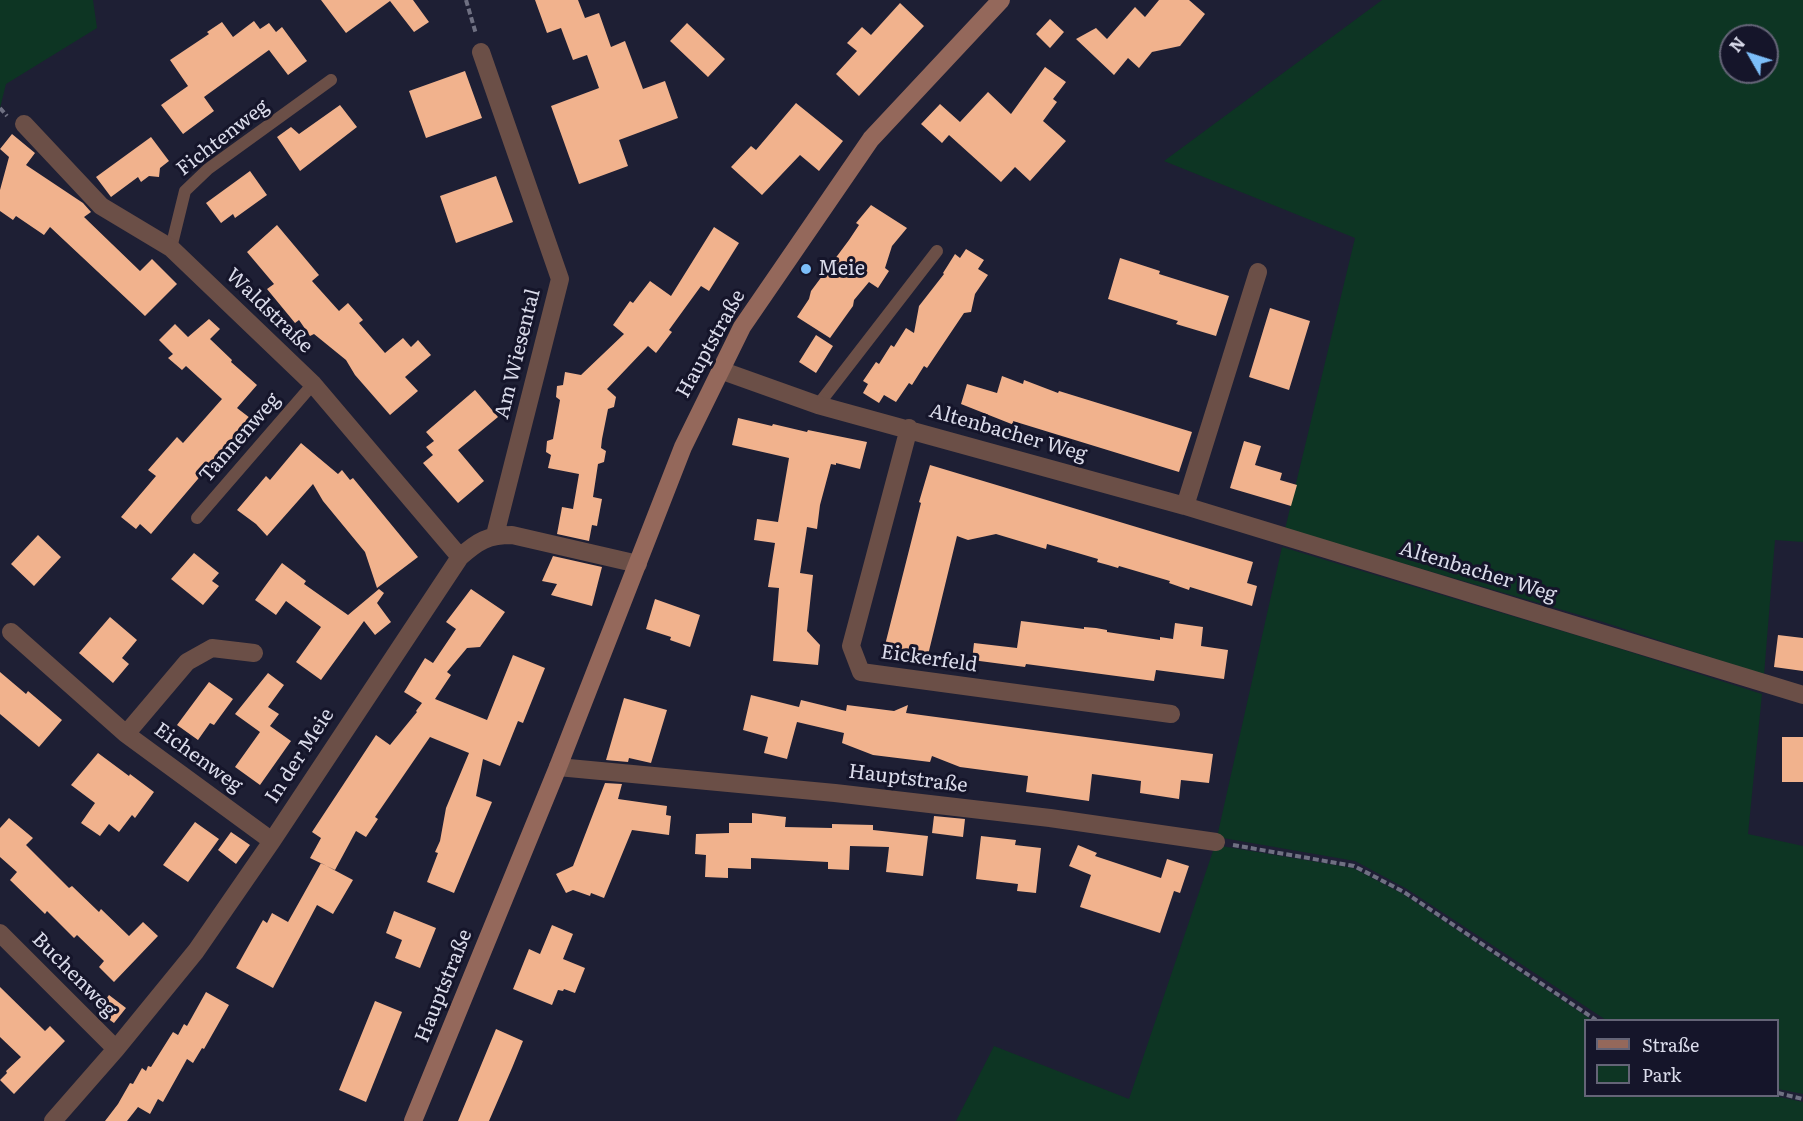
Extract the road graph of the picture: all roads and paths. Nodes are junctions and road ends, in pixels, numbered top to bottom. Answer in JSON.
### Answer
{"nodes":[{"id":1,"x":466,"y":0,"type":"edge"},
{"id":2,"x":1001,"y":0,"type":"edge"},
{"id":3,"x":481,"y":52,"type":"joint"},
{"id":4,"x":331,"y":80,"type":"dead end"},
{"id":5,"x":24,"y":124,"type":"dead end"},
{"id":6,"x":171,"y":248,"type":"junction"},
{"id":7,"x":937,"y":251,"type":"dead end"},
{"id":8,"x":1258,"y":272,"type":"dead end"},
{"id":9,"x":720,"y":370,"type":"junction"},
{"id":10,"x":313,"y":384,"type":"junction"},
{"id":11,"x":818,"y":405,"type":"junction"},
{"id":12,"x":909,"y":429,"type":"junction"},
{"id":13,"x":1185,"y":506,"type":"junction"},
{"id":14,"x":197,"y":518,"type":"dead end"},
{"id":15,"x":495,"y":535,"type":"junction"},
{"id":16,"x":460,"y":556,"type":"junction"},
{"id":17,"x":638,"y":564,"type":"junction"},
{"id":18,"x":11,"y":632,"type":"dead end"},
{"id":19,"x":254,"y":653,"type":"dead end"},
{"id":20,"x":1803,"y":695,"type":"edge"},
{"id":21,"x":1171,"y":714,"type":"dead end"},
{"id":22,"x":126,"y":734,"type":"junction"},
{"id":23,"x":558,"y":767,"type":"junction"},
{"id":24,"x":272,"y":841,"type":"junction"},
{"id":25,"x":1216,"y":842,"type":"joint"},
{"id":26,"x":0,"y":933,"type":"edge"},
{"id":27,"x":1594,"y":1019,"type":"edge"},
{"id":28,"x":116,"y":1049,"type":"junction"},
{"id":29,"x":1779,"y":1093,"type":"edge"},
{"id":30,"x":1803,"y":1099,"type":"edge"},
{"id":31,"x":417,"y":1118,"type":"edge"},
{"id":32,"x":53,"y":1121,"type":"edge"}],
"edges":[{"from":1,"to":3,"type":"path"},
{"from":2,"to":9,"type":"main road","name":"Hauptstraße"},
{"from":3,"to":15,"type":"street","name":"Am Wiesental"},
{"from":4,"to":6,"type":"lane","name":"Fichtenweg"},
{"from":5,"to":6,"type":"street","name":"Waldstraße"},
{"from":6,"to":10,"type":"street","name":"Waldstraße"},
{"from":7,"to":11,"type":"lane"},
{"from":8,"to":13,"type":"street"},
{"from":9,"to":11,"type":"street","name":"Altenbacher Weg"},
{"from":9,"to":17,"type":"main road","name":"Hauptstraße"},
{"from":10,"to":14,"type":"lane","name":"Tannenweg"},
{"from":10,"to":16,"type":"street","name":"Waldstraße"},
{"from":11,"to":12,"type":"street","name":"Altenbacher Weg"},
{"from":12,"to":13,"type":"street","name":"Altenbacher Weg"},
{"from":12,"to":21,"type":"street","name":"Eickerfeld"},
{"from":13,"to":20,"type":"street","name":"Altenbacher Weg"},
{"from":15,"to":16,"type":"street","name":"In der Meie"},
{"from":15,"to":17,"type":"street"},
{"from":16,"to":24,"type":"street","name":"In der Meie"},
{"from":17,"to":23,"type":"main road","name":"Hauptstraße"},
{"from":18,"to":22,"type":"street","name":"Eichenweg"},
{"from":19,"to":22,"type":"street","name":"Eichenweg"},
{"from":22,"to":24,"type":"street","name":"Eichenweg"},
{"from":23,"to":25,"type":"street","name":"Hauptstraße"},
{"from":23,"to":31,"type":"main road","name":"Hauptstraße"},
{"from":24,"to":28,"type":"street","name":"In der Meie"},
{"from":25,"to":27,"type":"path"},
{"from":26,"to":28,"type":"street","name":"Buchenweg"},
{"from":28,"to":32,"type":"street","name":"In der Meie"},
{"from":29,"to":30,"type":"path"}]}
